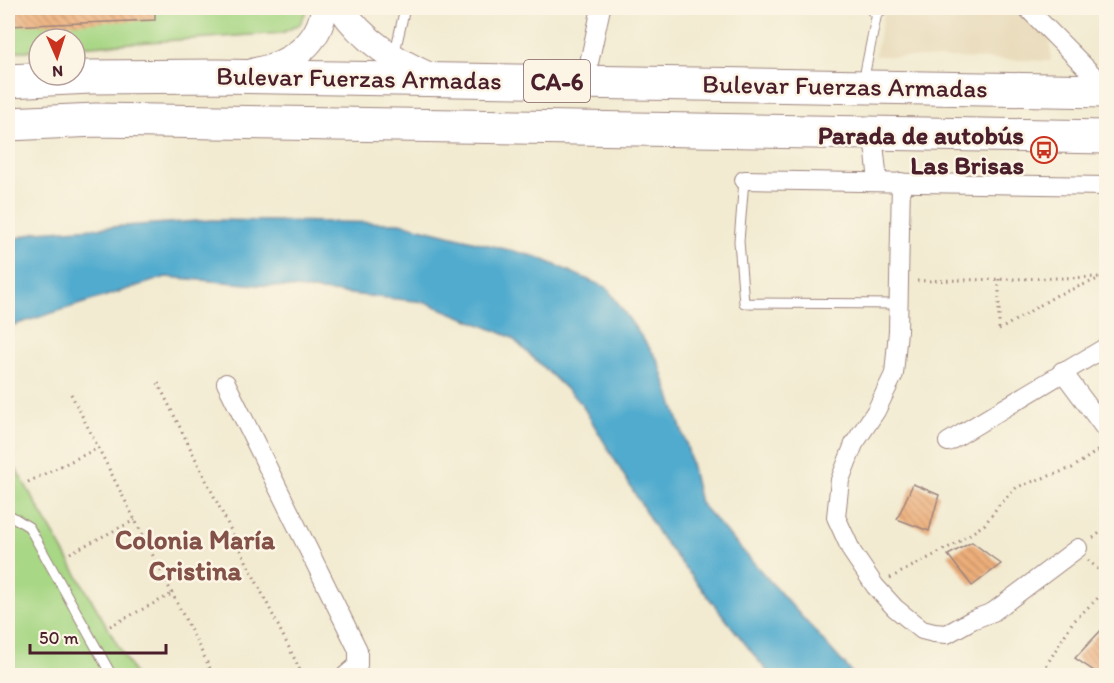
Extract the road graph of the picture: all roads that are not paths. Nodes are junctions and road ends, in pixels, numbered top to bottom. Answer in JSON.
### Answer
{"nodes":[{"id":1,"x":324,"y":8,"type":"edge"},
{"id":2,"x":341,"y":8,"type":"edge"},
{"id":3,"x":405,"y":8,"type":"edge"},
{"id":4,"x":602,"y":8,"type":"edge"},
{"id":5,"x":877,"y":8,"type":"edge"},
{"id":6,"x":1027,"y":8,"type":"edge"},
{"id":7,"x":394,"y":58,"type":"junction"},
{"id":8,"x":218,"y":76,"type":"junction"},
{"id":9,"x":435,"y":78,"type":"junction"},
{"id":10,"x":8,"y":81,"type":"edge"},
{"id":11,"x":585,"y":81,"type":"junction"},
{"id":12,"x":862,"y":87,"type":"junction"},
{"id":13,"x":1107,"y":89,"type":"edge"},
{"id":14,"x":8,"y":124,"type":"edge"},
{"id":15,"x":873,"y":134,"type":"junction"},
{"id":16,"x":1107,"y":137,"type":"edge"},
{"id":17,"x":744,"y":180,"type":"joint"},
{"id":18,"x":878,"y":182,"type":"junction"},
{"id":19,"x":901,"y":182,"type":"junction"},
{"id":20,"x":1107,"y":186,"type":"edge"},
{"id":21,"x":899,"y":304,"type":"junction"},
{"id":22,"x":1107,"y":347,"type":"edge"},
{"id":23,"x":1062,"y":371,"type":"junction"},
{"id":24,"x":226,"y":383,"type":"dead end"},
{"id":25,"x":1107,"y":430,"type":"edge"},
{"id":26,"x":948,"y":442,"type":"dead end"},
{"id":27,"x":8,"y":514,"type":"edge"},
{"id":28,"x":1078,"y":548,"type":"road end"},
{"id":29,"x":112,"y":675,"type":"edge"},
{"id":30,"x":345,"y":675,"type":"edge"}],
"edges":[{"from":1,"to":8,"type":"street"},
{"from":2,"to":7,"type":"street"},
{"from":3,"to":7,"type":"lane"},
{"from":4,"to":11,"type":"street"},
{"from":5,"to":12,"type":"lane"},
{"from":6,"to":13,"type":"street"},
{"from":7,"to":9,"type":"street"},
{"from":8,"to":9,"type":"highway","name":"Bulevar Fuerzas Armadas","number":"CA-6"},
{"from":8,"to":10,"type":"highway","name":"Bulevar Fuerzas Armadas","number":"CA-6"},
{"from":9,"to":11,"type":"highway","name":"Bulevar Fuerzas Armadas","number":"CA-6"},
{"from":11,"to":12,"type":"highway","name":"Bulevar Fuerzas Armadas","number":"CA-6"},
{"from":12,"to":13,"type":"highway","name":"Bulevar Fuerzas Armadas","number":"CA-6"},
{"from":14,"to":15,"type":"highway","name":"Bulevar Fuerzas Armadas","number":"CA-6"},
{"from":15,"to":16,"type":"highway","name":"Bulevar Fuerzas Armadas","number":"CA-6"},
{"from":15,"to":18,"type":"street"},
{"from":17,"to":18,"type":"street"},
{"from":17,"to":21,"type":"lane"},
{"from":18,"to":19,"type":"street"},
{"from":19,"to":20,"type":"street"},
{"from":19,"to":21,"type":"street"},
{"from":21,"to":28,"type":"street"},
{"from":22,"to":23,"type":"street"},
{"from":23,"to":25,"type":"street"},
{"from":23,"to":26,"type":"street"},
{"from":24,"to":30,"type":"street"},
{"from":27,"to":29,"type":"lane"}]}
